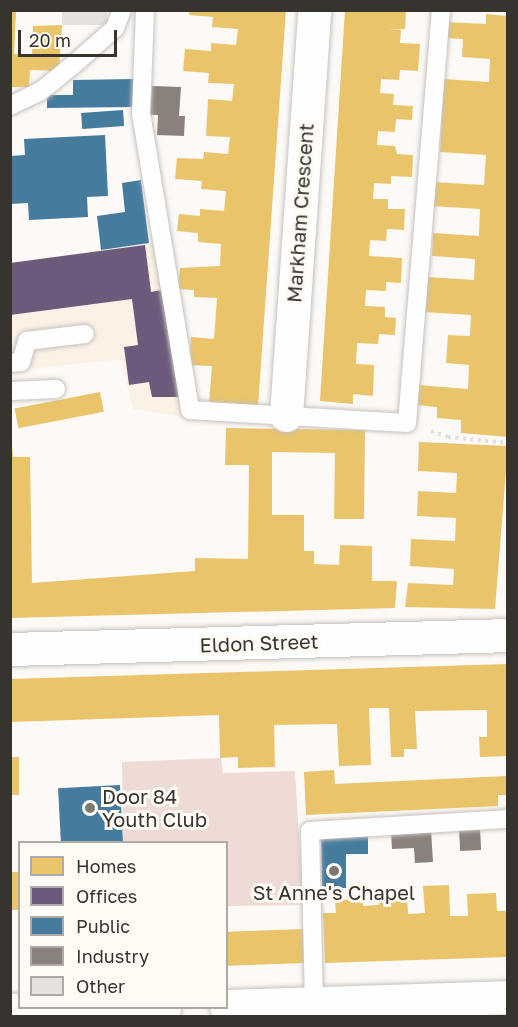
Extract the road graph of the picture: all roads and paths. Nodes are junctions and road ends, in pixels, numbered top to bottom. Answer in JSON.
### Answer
{"nodes":[{"id":1,"x":122,"y":10,"type":"edge"},
{"id":2,"x":145,"y":10,"type":"edge"},
{"id":3,"x":314,"y":10,"type":"edge"},
{"id":4,"x":441,"y":10,"type":"edge"},
{"id":5,"x":10,"y":106,"type":"edge"},
{"id":6,"x":85,"y":334,"type":"dead end"},
{"id":7,"x":10,"y":363,"type":"edge"},
{"id":8,"x":56,"y":389,"type":"dead end"},
{"id":9,"x":10,"y":391,"type":"edge"},
{"id":10,"x":286,"y":415,"type":"junction"},
{"id":11,"x":407,"y":423,"type":"junction"},
{"id":12,"x":507,"y":443,"type":"edge"},
{"id":13,"x":507,"y":635,"type":"edge"},
{"id":14,"x":10,"y":649,"type":"edge"},
{"id":15,"x":507,"y":819,"type":"edge"},
{"id":16,"x":507,"y":997,"type":"edge"},
{"id":17,"x":315,"y":1005,"type":"junction"},
{"id":18,"x":228,"y":1006,"type":"edge"},
{"id":19,"x":87,"y":1009,"type":"edge"},
{"id":20,"x":409,"y":1009,"type":"edge"},
{"id":21,"x":10,"y":1010,"type":"edge"}],
"edges":[{"from":1,"to":5,"type":"lane"},
{"from":2,"to":10,"type":"lane"},
{"from":3,"to":10,"type":"street","name":"Markham Crescent"},
{"from":4,"to":11,"type":"lane"},
{"from":6,"to":7,"type":"lane"},
{"from":8,"to":9,"type":"lane"},
{"from":10,"to":11,"type":"lane"},
{"from":11,"to":12,"type":"path"},
{"from":13,"to":14,"type":"street","name":"Eldon Street"},
{"from":15,"to":17,"type":"lane"},
{"from":16,"to":20,"type":"street"},
{"from":17,"to":18,"type":"street"},
{"from":17,"to":20,"type":"street"},
{"from":19,"to":21,"type":"street"}]}
